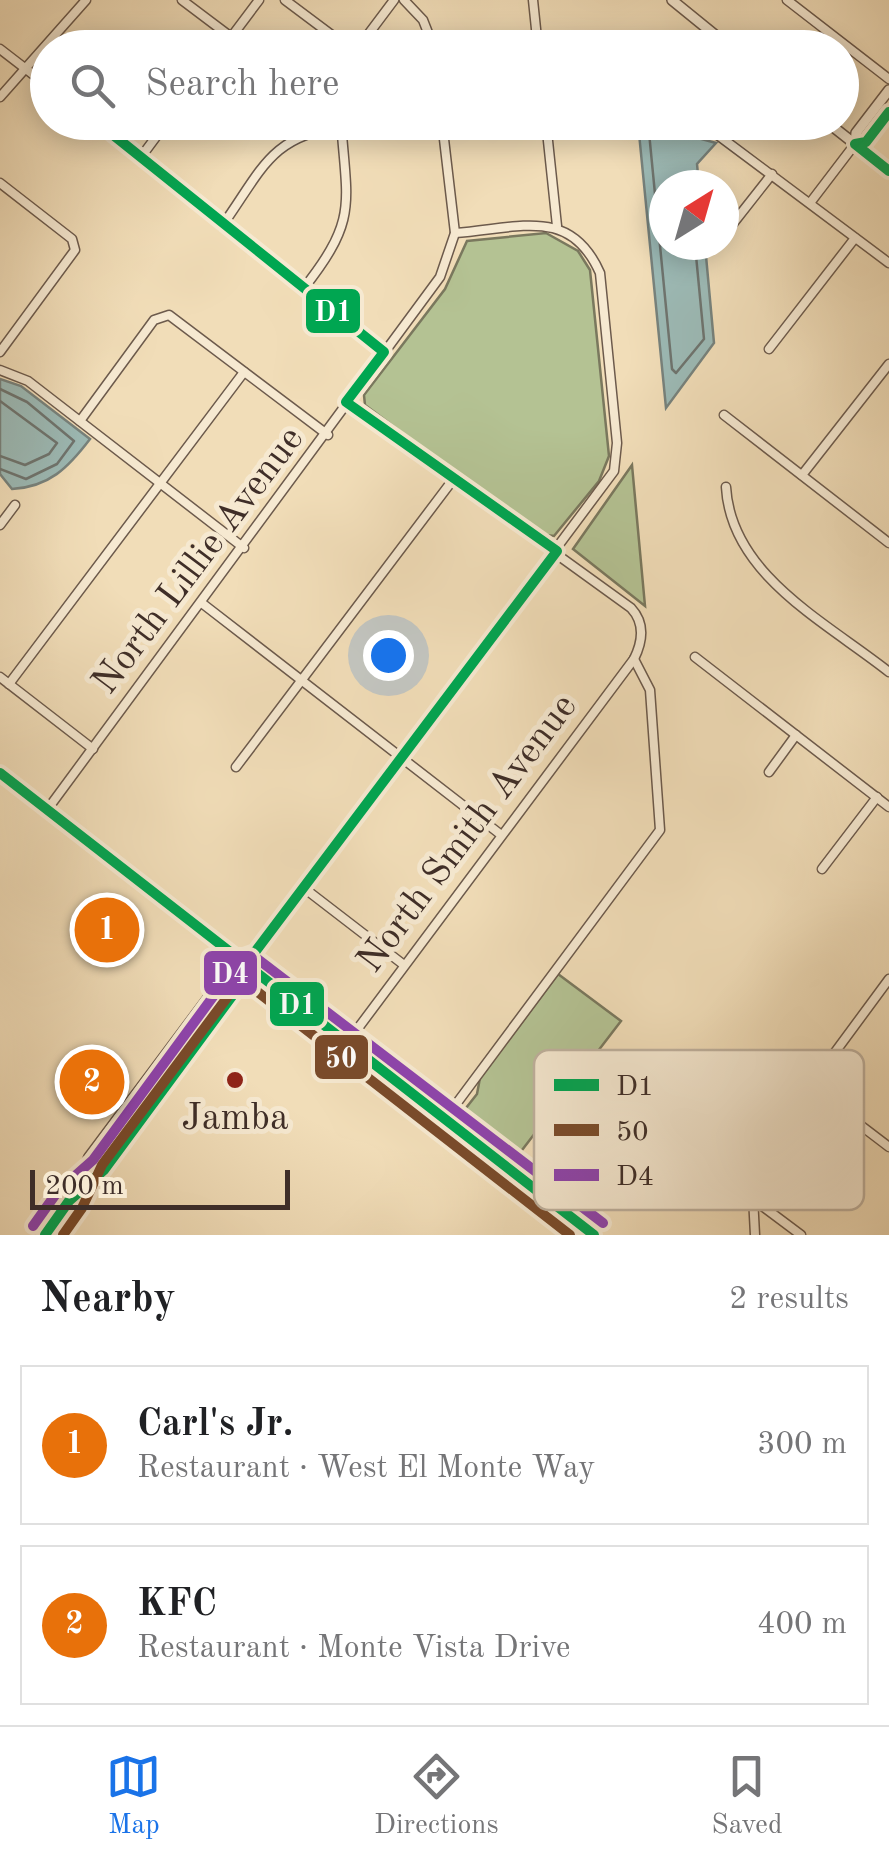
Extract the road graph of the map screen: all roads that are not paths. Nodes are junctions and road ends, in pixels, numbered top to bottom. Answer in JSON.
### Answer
{"nodes":[{"id":1,"x":86,"y":0,"type":"edge"},
{"id":2,"x":182,"y":0,"type":"edge"},
{"id":3,"x":259,"y":0,"type":"edge"},
{"id":4,"x":286,"y":0,"type":"edge"},
{"id":5,"x":394,"y":0,"type":"edge"},
{"id":6,"x":404,"y":0,"type":"edge"},
{"id":7,"x":532,"y":0,"type":"edge"},
{"id":8,"x":672,"y":0,"type":"edge"},
{"id":9,"x":787,"y":0,"type":"edge"},
{"id":10,"x":58,"y":30,"type":"edge"},
{"id":11,"x":222,"y":30,"type":"edge"},
{"id":12,"x":236,"y":30,"type":"edge"},
{"id":13,"x":325,"y":30,"type":"edge"},
{"id":14,"x":372,"y":30,"type":"edge"},
{"id":15,"x":428,"y":30,"type":"edge"},
{"id":16,"x":536,"y":30,"type":"edge"},
{"id":17,"x":709,"y":30,"type":"edge"},
{"id":18,"x":826,"y":30,"type":"edge"},
{"id":19,"x":0,"y":49,"type":"edge"},
{"id":20,"x":859,"y":55,"type":"edge"},
{"id":21,"x":30,"y":60,"type":"edge"},
{"id":22,"x":23,"y":67,"type":"junction"},
{"id":23,"x":30,"y":72,"type":"edge"},
{"id":24,"x":889,"y":78,"type":"edge"},
{"id":25,"x":889,"y":90,"type":"edge"},
{"id":26,"x":0,"y":97,"type":"edge"},
{"id":27,"x":889,"y":112,"type":"edge"},
{"id":28,"x":859,"y":129,"type":"edge"},
{"id":29,"x":118,"y":140,"type":"edge"},
{"id":30,"x":154,"y":140,"type":"edge"},
{"id":31,"x":289,"y":140,"type":"edge"},
{"id":32,"x":342,"y":140,"type":"edge"},
{"id":33,"x":444,"y":140,"type":"edge"},
{"id":34,"x":548,"y":140,"type":"edge"},
{"id":35,"x":725,"y":140,"type":"edge"},
{"id":36,"x":850,"y":140,"type":"edge"},
{"id":37,"x":855,"y":140,"type":"edge"},
{"id":38,"x":855,"y":144,"type":"junction"},
{"id":39,"x":141,"y":158,"type":"junction"},
{"id":40,"x":889,"y":170,"type":"edge"},
{"id":41,"x":772,"y":174,"type":"junction"},
{"id":42,"x":0,"y":184,"type":"edge"},
{"id":43,"x":810,"y":204,"type":"junction"},
{"id":44,"x":739,"y":216,"type":"edge"},
{"id":45,"x":222,"y":226,"type":"junction"},
{"id":46,"x":557,"y":226,"type":"junction"},
{"id":47,"x":454,"y":233,"type":"junction"},
{"id":48,"x":855,"y":238,"type":"junction"},
{"id":49,"x":889,"y":262,"type":"edge"},
{"id":50,"x":304,"y":288,"type":"junction"},
{"id":51,"x":768,"y":348,"type":"dead end"},
{"id":52,"x":0,"y":352,"type":"edge"},
{"id":53,"x":384,"y":352,"type":"junction"},
{"id":54,"x":889,"y":364,"type":"edge"},
{"id":55,"x":0,"y":370,"type":"edge"},
{"id":56,"x":244,"y":372,"type":"junction"},
{"id":57,"x":346,"y":402,"type":"junction"},
{"id":58,"x":724,"y":415,"type":"dead end"},
{"id":59,"x":80,"y":421,"type":"junction"},
{"id":60,"x":328,"y":435,"type":"junction"},
{"id":61,"x":802,"y":475,"type":"junction"},
{"id":62,"x":452,"y":481,"type":"junction"},
{"id":63,"x":160,"y":483,"type":"junction"},
{"id":64,"x":726,"y":487,"type":"dead end"},
{"id":65,"x":15,"y":506,"type":"dead end"},
{"id":66,"x":0,"y":525,"type":"edge"},
{"id":67,"x":889,"y":542,"type":"edge"},
{"id":68,"x":244,"y":548,"type":"junction"},
{"id":69,"x":557,"y":552,"type":"junction"},
{"id":70,"x":203,"y":604,"type":"junction"},
{"id":71,"x":695,"y":657,"type":"dead end"},
{"id":72,"x":634,"y":659,"type":"junction"},
{"id":73,"x":889,"y":672,"type":"edge"},
{"id":74,"x":0,"y":678,"type":"edge"},
{"id":75,"x":302,"y":681,"type":"junction"},
{"id":76,"x":9,"y":684,"type":"junction"},
{"id":77,"x":796,"y":734,"type":"junction"},
{"id":78,"x":93,"y":749,"type":"junction"},
{"id":79,"x":401,"y":758,"type":"junction"},
{"id":80,"x":236,"y":766,"type":"dead end"},
{"id":81,"x":769,"y":772,"type":"dead end"},
{"id":82,"x":0,"y":773,"type":"edge"},
{"id":83,"x":877,"y":797,"type":"junction"},
{"id":84,"x":889,"y":807,"type":"edge"},
{"id":85,"x":47,"y":810,"type":"junction"},
{"id":86,"x":500,"y":834,"type":"junction"},
{"id":87,"x":822,"y":869,"type":"dead end"},
{"id":88,"x":304,"y":888,"type":"junction"},
{"id":89,"x":255,"y":952,"type":"junction"},
{"id":90,"x":238,"y":958,"type":"junction"},
{"id":91,"x":404,"y":965,"type":"junction"},
{"id":92,"x":252,"y":968,"type":"junction"},
{"id":93,"x":889,"y":979,"type":"edge"},
{"id":94,"x":347,"y":1042,"type":"junction"},
{"id":95,"x":836,"y":1050,"type":"edge"},
{"id":96,"x":445,"y":1119,"type":"junction"},
{"id":97,"x":864,"y":1128,"type":"edge"},
{"id":98,"x":889,"y":1147,"type":"edge"},
{"id":99,"x":534,"y":1188,"type":"edge"},
{"id":100,"x":70,"y":1202,"type":"junction"},
{"id":101,"x":562,"y":1210,"type":"edge"},
{"id":102,"x":755,"y":1210,"type":"edge"},
{"id":103,"x":769,"y":1210,"type":"edge"},
{"id":104,"x":45,"y":1235,"type":"edge"},
{"id":105,"x":594,"y":1235,"type":"edge"},
{"id":106,"x":756,"y":1235,"type":"edge"},
{"id":107,"x":800,"y":1235,"type":"edge"}],
"edges":[{"from":1,"to":10,"type":"street"},
{"from":2,"to":11,"type":"street"},
{"from":3,"to":12,"type":"street"},
{"from":4,"to":13,"type":"street"},
{"from":5,"to":14,"type":"street"},
{"from":6,"to":15,"type":"street"},
{"from":7,"to":16,"type":"street"},
{"from":8,"to":17,"type":"street"},
{"from":9,"to":18,"type":"street"},
{"from":19,"to":22,"type":"street"},
{"from":20,"to":24,"type":"street"},
{"from":21,"to":22,"type":"street"},
{"from":22,"to":23,"type":"street"},
{"from":22,"to":26,"type":"street"},
{"from":25,"to":28,"type":"street"},
{"from":27,"to":38,"type":"street"},
{"from":29,"to":39,"type":"street"},
{"from":30,"to":39,"type":"street"},
{"from":31,"to":45,"type":"street"},
{"from":32,"to":50,"type":"street"},
{"from":33,"to":47,"type":"street","name":"North Lillie Avenue"},
{"from":34,"to":46,"type":"street"},
{"from":35,"to":41,"type":"street"},
{"from":36,"to":38,"type":"street"},
{"from":37,"to":38,"type":"street"},
{"from":38,"to":40,"type":"street"},
{"from":38,"to":43,"type":"street"},
{"from":39,"to":45,"type":"street"},
{"from":41,"to":43,"type":"street"},
{"from":41,"to":44,"type":"street"},
{"from":42,"to":52,"type":"street"},
{"from":43,"to":48,"type":"street"},
{"from":45,"to":50,"type":"street"},
{"from":46,"to":47,"type":"street"},
{"from":46,"to":69,"type":"street"},
{"from":47,"to":53,"type":"street","name":"North Lillie Avenue"},
{"from":48,"to":49,"type":"street"},
{"from":48,"to":51,"type":"street"},
{"from":50,"to":53,"type":"street"},
{"from":53,"to":57,"type":"street","name":"North Lillie Avenue"},
{"from":54,"to":61,"type":"street"},
{"from":55,"to":59,"type":"street"},
{"from":56,"to":59,"type":"street"},
{"from":56,"to":60,"type":"street"},
{"from":56,"to":63,"type":"street"},
{"from":57,"to":60,"type":"street","name":"North Lillie Avenue"},
{"from":57,"to":62,"type":"street"},
{"from":58,"to":61,"type":"street"},
{"from":59,"to":63,"type":"street"},
{"from":60,"to":68,"type":"street","name":"North Lillie Avenue"},
{"from":61,"to":67,"type":"street"},
{"from":62,"to":69,"type":"street"},
{"from":62,"to":75,"type":"street"},
{"from":63,"to":68,"type":"street"},
{"from":63,"to":76,"type":"street"},
{"from":64,"to":73,"type":"street"},
{"from":65,"to":66,"type":"street"},
{"from":68,"to":70,"type":"street","name":"North Lillie Avenue"},
{"from":69,"to":72,"type":"street"},
{"from":69,"to":79,"type":"street"},
{"from":70,"to":75,"type":"street"},
{"from":70,"to":78,"type":"street","name":"North Lillie Avenue"},
{"from":71,"to":77,"type":"street"},
{"from":72,"to":86,"type":"street","name":"North Smith Avenue"},
{"from":72,"to":96,"type":"street"},
{"from":74,"to":76,"type":"street"},
{"from":75,"to":79,"type":"street"},
{"from":75,"to":80,"type":"street"},
{"from":76,"to":78,"type":"street"},
{"from":77,"to":81,"type":"street"},
{"from":77,"to":83,"type":"street"},
{"from":78,"to":85,"type":"street","name":"North Lillie Avenue"},
{"from":79,"to":86,"type":"street"},
{"from":79,"to":88,"type":"street"},
{"from":82,"to":85,"type":"main road"},
{"from":83,"to":84,"type":"street"},
{"from":83,"to":87,"type":"street"},
{"from":85,"to":90,"type":"main road"},
{"from":86,"to":91,"type":"street","name":"North Smith Avenue"},
{"from":88,"to":89,"type":"street"},
{"from":88,"to":91,"type":"street"},
{"from":89,"to":90,"type":"street"},
{"from":89,"to":92,"type":"street"},
{"from":90,"to":92,"type":"main road"},
{"from":90,"to":100,"type":"street"},
{"from":91,"to":94,"type":"street","name":"North Smith Avenue"},
{"from":92,"to":94,"type":"main road"},
{"from":92,"to":100,"type":"street"},
{"from":93,"to":95,"type":"street"},
{"from":94,"to":96,"type":"main road"},
{"from":96,"to":99,"type":"main road"},
{"from":97,"to":98,"type":"street"},
{"from":100,"to":104,"type":"street"},
{"from":101,"to":105,"type":"main road"},
{"from":102,"to":106,"type":"street"},
{"from":103,"to":107,"type":"street"}]}
